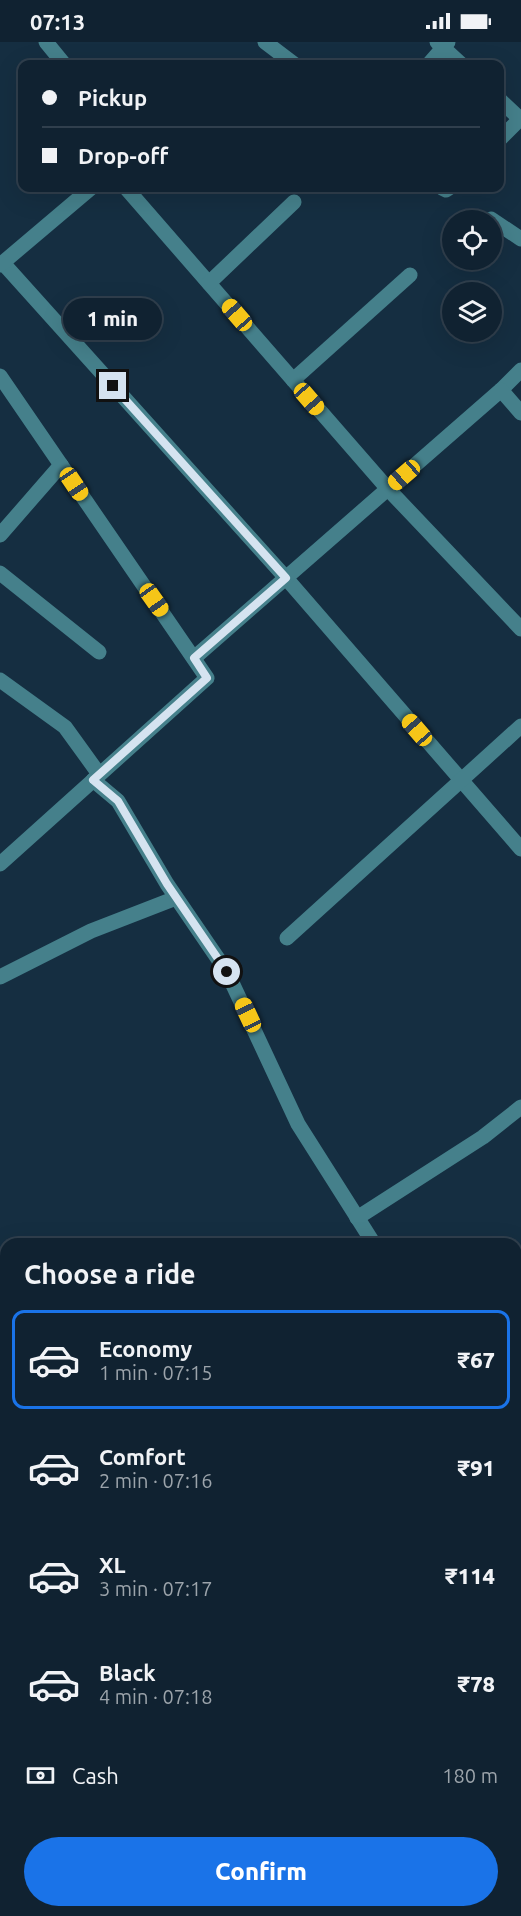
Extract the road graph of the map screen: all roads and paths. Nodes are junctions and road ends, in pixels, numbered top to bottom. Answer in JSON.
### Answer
{"nodes":[{"id":1,"x":46,"y":42,"type":"edge"},
{"id":2,"x":265,"y":42,"type":"edge"},
{"id":3,"x":443,"y":44,"type":"edge"},
{"id":4,"x":61,"y":60,"type":"edge"},
{"id":5,"x":289,"y":60,"type":"edge"},
{"id":6,"x":432,"y":60,"type":"edge"},
{"id":7,"x":457,"y":60,"type":"edge"},
{"id":8,"x":504,"y":104,"type":"edge"},
{"id":9,"x":504,"y":135,"type":"edge"},
{"id":10,"x":87,"y":192,"type":"edge"},
{"id":11,"x":129,"y":192,"type":"edge"},
{"id":12,"x":294,"y":202,"type":"dead end"},
{"id":13,"x":502,"y":226,"type":"edge"},
{"id":14,"x":521,"y":239,"type":"edge"},
{"id":15,"x":1,"y":264,"type":"edge"},
{"id":16,"x":410,"y":275,"type":"dead end"},
{"id":17,"x":209,"y":283,"type":"junction"},
{"id":18,"x":521,"y":370,"type":"edge"},
{"id":19,"x":0,"y":376,"type":"edge"},
{"id":20,"x":293,"y":380,"type":"junction"},
{"id":21,"x":501,"y":390,"type":"junction"},
{"id":22,"x":521,"y":413,"type":"edge"},
{"id":23,"x":61,"y":465,"type":"junction"},
{"id":24,"x":388,"y":489,"type":"junction"},
{"id":25,"x":0,"y":535,"type":"edge"},
{"id":26,"x":0,"y":573,"type":"edge"},
{"id":27,"x":286,"y":578,"type":"junction"},
{"id":28,"x":521,"y":628,"type":"edge"},
{"id":29,"x":99,"y":652,"type":"dead end"},
{"id":30,"x":194,"y":658,"type":"junction"},
{"id":31,"x":0,"y":680,"type":"edge"},
{"id":32,"x":521,"y":726,"type":"edge"},
{"id":33,"x":96,"y":777,"type":"junction"},
{"id":34,"x":461,"y":780,"type":"junction"},
{"id":35,"x":521,"y":849,"type":"edge"},
{"id":36,"x":0,"y":864,"type":"edge"},
{"id":37,"x":176,"y":898,"type":"junction"},
{"id":38,"x":287,"y":938,"type":"dead end"},
{"id":39,"x":0,"y":977,"type":"edge"},
{"id":40,"x":521,"y":1107,"type":"edge"},
{"id":41,"x":357,"y":1218,"type":"junction"},
{"id":42,"x":370,"y":1238,"type":"edge"}],
"edges":[{"from":1,"to":4,"type":"street"},
{"from":2,"to":5,"type":"street"},
{"from":3,"to":6,"type":"street"},
{"from":3,"to":7,"type":"street"},
{"from":8,"to":9,"type":"street"},
{"from":10,"to":15,"type":"street"},
{"from":11,"to":17,"type":"street"},
{"from":12,"to":17,"type":"street"},
{"from":13,"to":14,"type":"street"},
{"from":15,"to":27,"type":"street"},
{"from":16,"to":20,"type":"street"},
{"from":17,"to":20,"type":"street"},
{"from":18,"to":21,"type":"street"},
{"from":19,"to":23,"type":"street"},
{"from":20,"to":24,"type":"street"},
{"from":21,"to":22,"type":"street"},
{"from":21,"to":24,"type":"street"},
{"from":23,"to":25,"type":"street"},
{"from":23,"to":30,"type":"street"},
{"from":24,"to":27,"type":"street"},
{"from":24,"to":28,"type":"street"},
{"from":26,"to":29,"type":"street"},
{"from":27,"to":30,"type":"street"},
{"from":27,"to":34,"type":"street"},
{"from":30,"to":33,"type":"street"},
{"from":31,"to":33,"type":"street"},
{"from":32,"to":34,"type":"street"},
{"from":33,"to":36,"type":"street"},
{"from":33,"to":37,"type":"street"},
{"from":34,"to":35,"type":"street"},
{"from":34,"to":38,"type":"street"},
{"from":37,"to":39,"type":"street"},
{"from":37,"to":41,"type":"street"},
{"from":40,"to":41,"type":"street"},
{"from":41,"to":42,"type":"street"}]}
